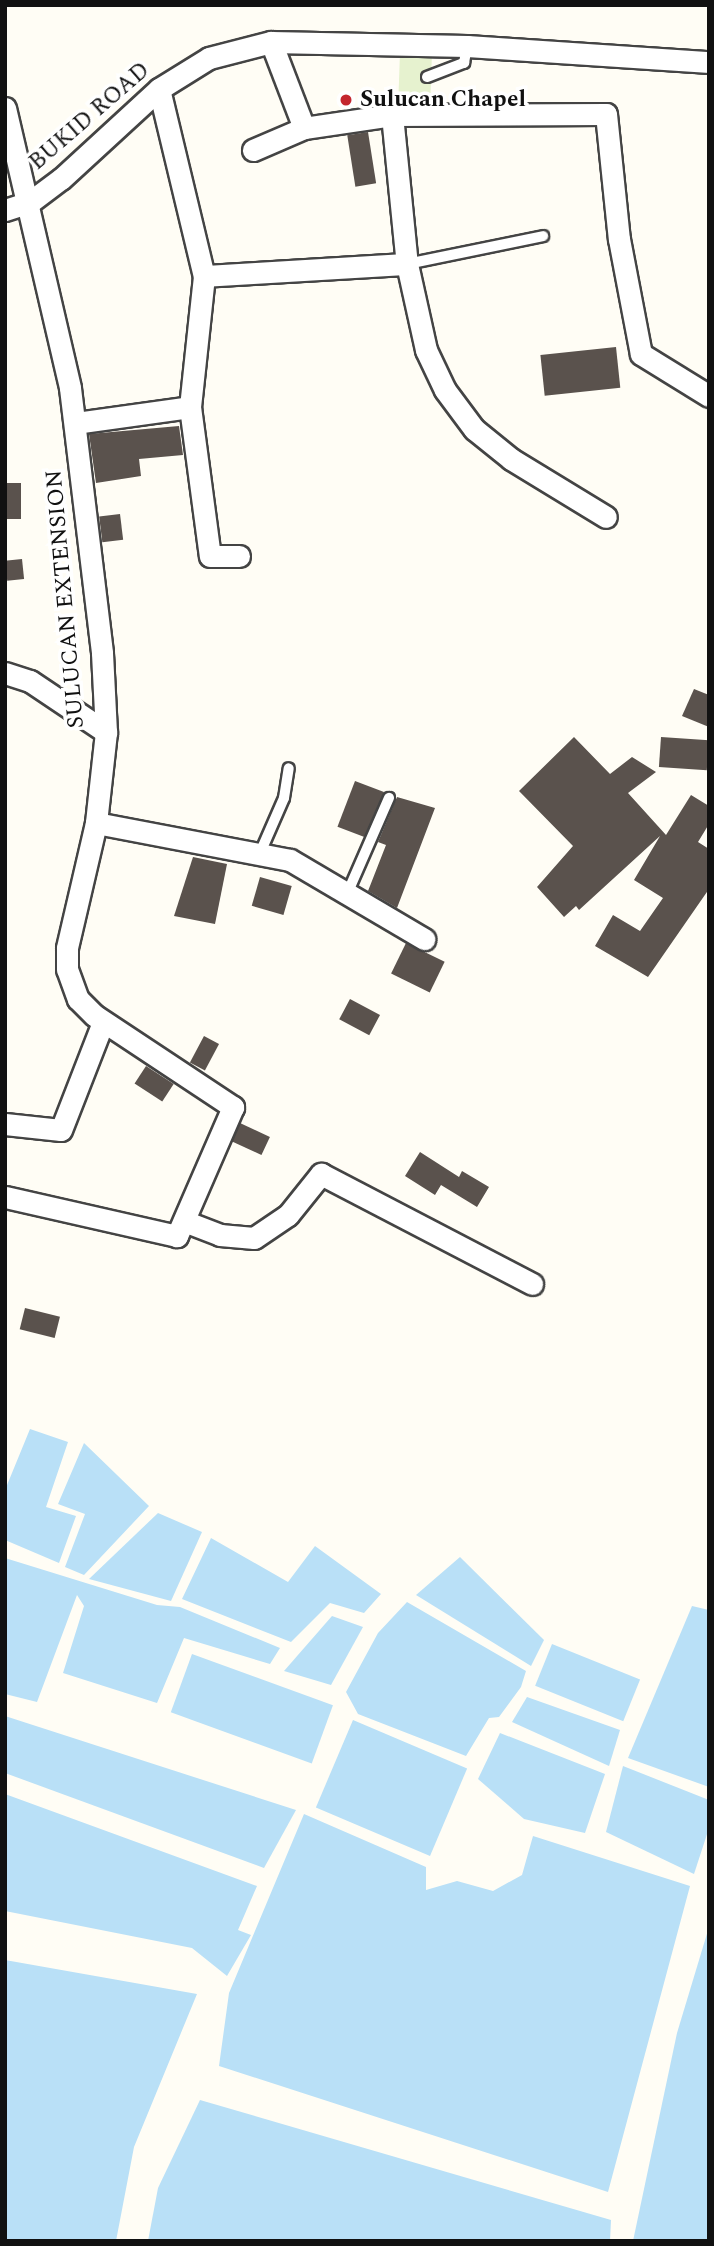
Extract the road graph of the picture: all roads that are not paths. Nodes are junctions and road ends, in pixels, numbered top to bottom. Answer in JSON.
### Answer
{"nodes":[{"id":1,"x":271,"y":42,"type":"junction"},
{"id":2,"x":467,"y":46,"type":"junction"},
{"id":3,"x":709,"y":62,"type":"edge"},
{"id":4,"x":427,"y":77,"type":"dead end"},
{"id":5,"x":159,"y":89,"type":"junction"},
{"id":6,"x":5,"y":108,"type":"edge"},
{"id":7,"x":392,"y":115,"type":"junction"},
{"id":8,"x":304,"y":128,"type":"junction"},
{"id":9,"x":253,"y":150,"type":"dead end"},
{"id":10,"x":30,"y":202,"type":"junction"},
{"id":11,"x":5,"y":211,"type":"edge"},
{"id":12,"x":543,"y":236,"type":"dead end"},
{"id":13,"x":407,"y":264,"type":"junction"},
{"id":14,"x":204,"y":276,"type":"junction"},
{"id":15,"x":709,"y":396,"type":"edge"},
{"id":16,"x":190,"y":407,"type":"junction"},
{"id":17,"x":76,"y":423,"type":"junction"},
{"id":18,"x":606,"y":517,"type":"dead end"},
{"id":19,"x":239,"y":556,"type":"dead end"},
{"id":20,"x":5,"y":673,"type":"edge"},
{"id":21,"x":106,"y":732,"type":"junction"},
{"id":22,"x":289,"y":768,"type":"dead end"},
{"id":23,"x":389,"y":798,"type":"dead end"},
{"id":24,"x":96,"y":823,"type":"junction"},
{"id":25,"x":260,"y":853,"type":"junction"},
{"id":26,"x":346,"y":894,"type":"junction"},
{"id":27,"x":424,"y":939,"type":"dead end"},
{"id":28,"x":103,"y":1022,"type":"junction"},
{"id":29,"x":5,"y":1124,"type":"edge"},
{"id":30,"x":5,"y":1196,"type":"edge"},
{"id":31,"x":184,"y":1221,"type":"junction"},
{"id":32,"x":532,"y":1284,"type":"dead end"}],
"edges":[{"from":1,"to":2,"type":"street","name":"BUKID ROAD"},
{"from":1,"to":5,"type":"street","name":"BUKID ROAD"},
{"from":1,"to":8,"type":"street"},
{"from":2,"to":3,"type":"street","name":"BUKID ROAD"},
{"from":2,"to":4,"type":"lane"},
{"from":5,"to":10,"type":"street","name":"BUKID ROAD"},
{"from":5,"to":14,"type":"street"},
{"from":6,"to":10,"type":"street","name":"SULUCAN EXTENSION"},
{"from":7,"to":8,"type":"street"},
{"from":7,"to":13,"type":"street"},
{"from":7,"to":15,"type":"street"},
{"from":8,"to":9,"type":"street"},
{"from":10,"to":11,"type":"street","name":"BUKID ROAD"},
{"from":10,"to":17,"type":"street","name":"SULUCAN EXTENSION"},
{"from":12,"to":13,"type":"lane"},
{"from":13,"to":14,"type":"street"},
{"from":13,"to":18,"type":"street"},
{"from":14,"to":16,"type":"street"},
{"from":16,"to":17,"type":"street"},
{"from":16,"to":19,"type":"street"},
{"from":17,"to":21,"type":"street","name":"SULUCAN EXTENSION"},
{"from":20,"to":21,"type":"street"},
{"from":21,"to":24,"type":"street","name":"SULUCAN EXTENSION"},
{"from":22,"to":25,"type":"lane"},
{"from":23,"to":26,"type":"lane"},
{"from":24,"to":25,"type":"street"},
{"from":24,"to":28,"type":"street","name":"SULUCAN EXTENSION"},
{"from":25,"to":26,"type":"street"},
{"from":26,"to":27,"type":"street"},
{"from":28,"to":29,"type":"street"},
{"from":28,"to":31,"type":"street","name":"SULUCAN EXTENSION"},
{"from":30,"to":31,"type":"street"},
{"from":31,"to":32,"type":"street"}]}
